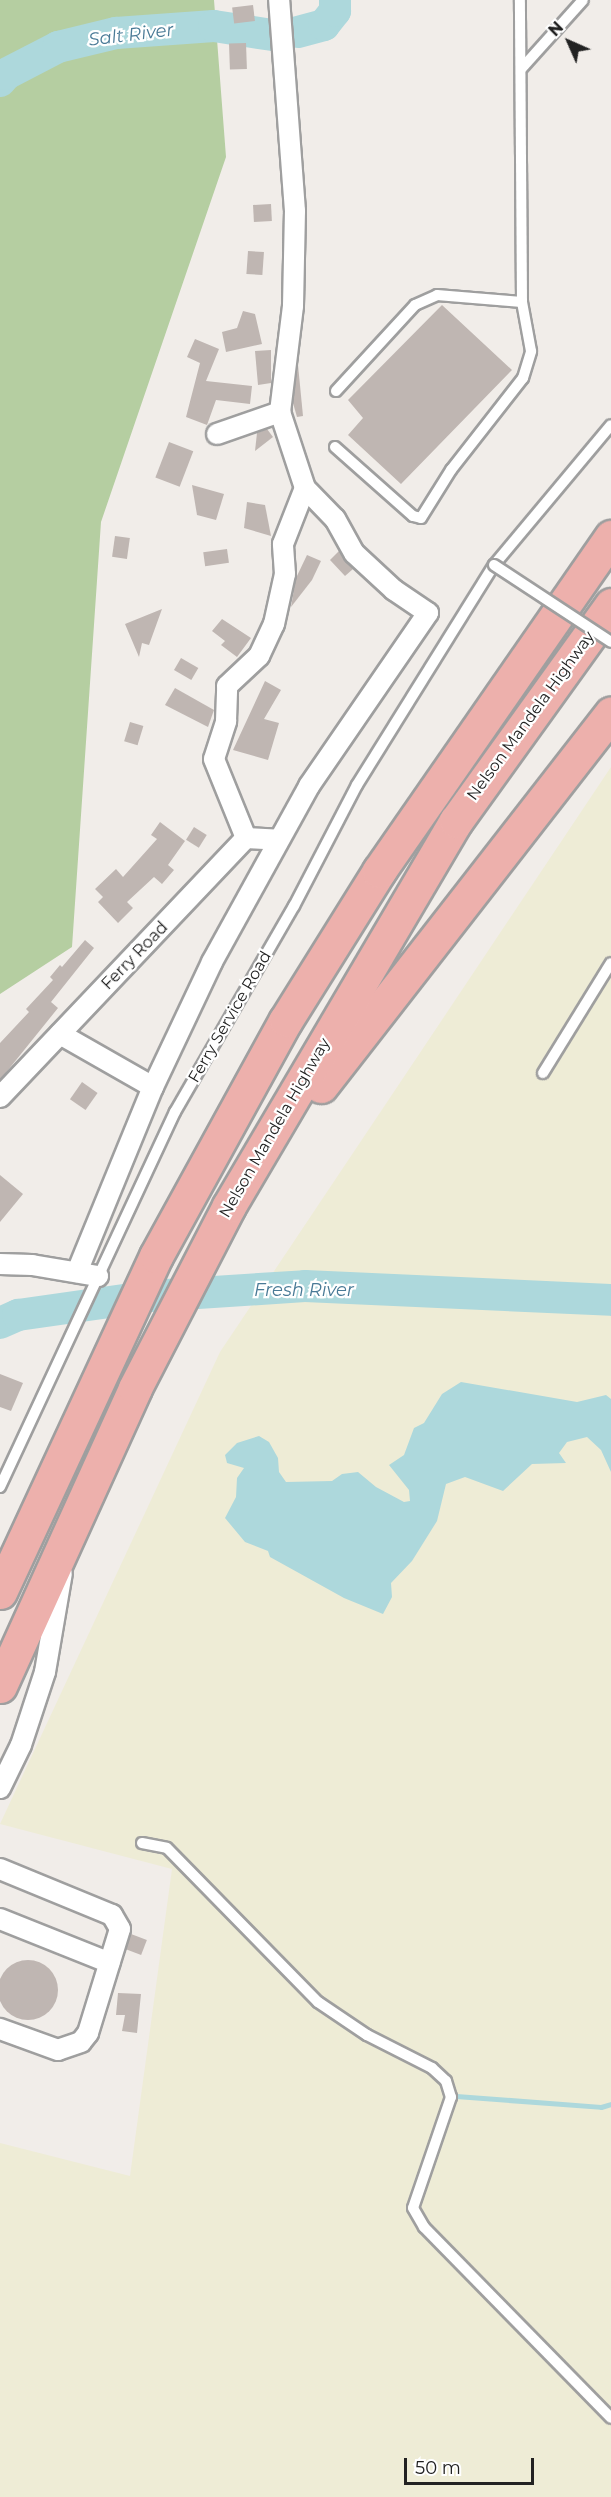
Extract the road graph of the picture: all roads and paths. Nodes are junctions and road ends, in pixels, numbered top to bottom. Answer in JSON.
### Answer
{"nodes":[{"id":1,"x":279,"y":0,"type":"edge"},
{"id":2,"x":520,"y":0,"type":"edge"},
{"id":3,"x":584,"y":0,"type":"edge"},
{"id":4,"x":522,"y":68,"type":"junction"},
{"id":5,"x":522,"y":302,"type":"junction"},
{"id":6,"x":336,"y":391,"type":"dead end"},
{"id":7,"x":280,"y":412,"type":"junction"},
{"id":8,"x":611,"y":425,"type":"edge"},
{"id":9,"x":217,"y":434,"type":"dead end"},
{"id":10,"x":335,"y":447,"type":"dead end"},
{"id":11,"x":305,"y":488,"type":"junction"},
{"id":12,"x":611,"y":537,"type":"edge"},
{"id":13,"x":494,"y":565,"type":"junction"},
{"id":14,"x":611,"y":605,"type":"edge"},
{"id":15,"x":611,"y":642,"type":"edge"},
{"id":16,"x":611,"y":713,"type":"edge"},
{"id":17,"x":246,"y":838,"type":"junction"},
{"id":18,"x":279,"y":840,"type":"junction"},
{"id":19,"x":611,"y":963,"type":"edge"},
{"id":20,"x":60,"y":1034,"type":"junction"},
{"id":21,"x":543,"y":1073,"type":"dead end"},
{"id":22,"x":153,"y":1087,"type":"junction"},
{"id":23,"x":0,"y":1097,"type":"edge"},
{"id":24,"x":229,"y":1206,"type":"junction"},
{"id":25,"x":0,"y":1264,"type":"edge"},
{"id":26,"x":77,"y":1272,"type":"junction"},
{"id":27,"x":98,"y":1276,"type":"junction"},
{"id":28,"x":0,"y":1487,"type":"edge"},
{"id":29,"x":68,"y":1535,"type":"junction"},
{"id":30,"x":0,"y":1592,"type":"edge"},
{"id":31,"x":0,"y":1686,"type":"edge"},
{"id":32,"x":0,"y":1788,"type":"edge"},
{"id":33,"x":142,"y":1843,"type":"dead end"},
{"id":34,"x":2,"y":1875,"type":"edge"},
{"id":35,"x":0,"y":1919,"type":"edge"},
{"id":36,"x":110,"y":1963,"type":"junction"},
{"id":37,"x":0,"y":2029,"type":"edge"},
{"id":38,"x":611,"y":2418,"type":"edge"}],
"edges":[{"from":1,"to":7,"type":"street"},
{"from":2,"to":4,"type":"lane"},
{"from":3,"to":4,"type":"lane"},
{"from":4,"to":5,"type":"lane"},
{"from":5,"to":6,"type":"lane"},
{"from":5,"to":10,"type":"lane"},
{"from":7,"to":9,"type":"street"},
{"from":7,"to":11,"type":"street"},
{"from":8,"to":13,"type":"lane","name":"Ferry Service Road"},
{"from":11,"to":17,"type":"street"},
{"from":11,"to":18,"type":"street"},
{"from":12,"to":30,"type":"highway"},
{"from":13,"to":15,"type":"lane","bridge":true},
{"from":13,"to":27,"type":"lane","name":"Ferry Service Road"},
{"from":14,"to":24,"type":"highway","name":"Nelson Mandela Highway"},
{"from":16,"to":24,"type":"highway"},
{"from":17,"to":18,"type":"street"},
{"from":17,"to":20,"type":"street","name":"Ferry Road"},
{"from":18,"to":22,"type":"street"},
{"from":19,"to":21,"type":"lane"},
{"from":20,"to":22,"type":"street"},
{"from":20,"to":23,"type":"street","name":"Ferry Road"},
{"from":22,"to":26,"type":"street"},
{"from":24,"to":29,"type":"highway","name":"Nelson Mandela Highway"},
{"from":25,"to":26,"type":"street"},
{"from":26,"to":27,"type":"street"},
{"from":27,"to":28,"type":"lane","name":"Ferry Service Road"},
{"from":29,"to":31,"type":"highway","name":"Nelson Mandela Highway"},
{"from":29,"to":32,"type":"street"},
{"from":33,"to":38,"type":"lane"},
{"from":34,"to":36,"type":"street"},
{"from":35,"to":36,"type":"street"},
{"from":36,"to":37,"type":"street"}]}
